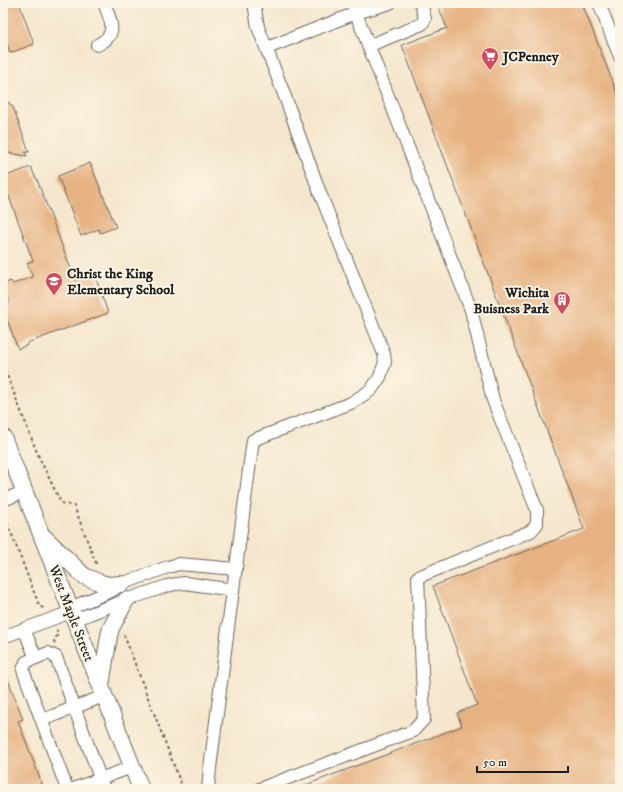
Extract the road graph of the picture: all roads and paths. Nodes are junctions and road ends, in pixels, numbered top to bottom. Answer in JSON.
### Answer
{"nodes":[{"id":1,"x":104,"y":3,"type":"edge"},
{"id":2,"x":254,"y":3,"type":"edge"},
{"id":3,"x":390,"y":3,"type":"edge"},
{"id":4,"x":421,"y":3,"type":"edge"},
{"id":5,"x":599,"y":3,"type":"edge"},
{"id":6,"x":354,"y":8,"type":"edge"},
{"id":7,"x":97,"y":45,"type":"dead end"},
{"id":8,"x":368,"y":46,"type":"junction"},
{"id":9,"x":267,"y":48,"type":"junction"},
{"id":10,"x":620,"y":57,"type":"edge"},
{"id":11,"x":4,"y":445,"type":"edge"},
{"id":12,"x":24,"y":492,"type":"junction"},
{"id":13,"x":3,"y":500,"type":"edge"},
{"id":14,"x":41,"y":534,"type":"junction"},
{"id":15,"x":236,"y":569,"type":"junction"},
{"id":16,"x":121,"y":584,"type":"junction"},
{"id":17,"x":233,"y":590,"type":"junction"},
{"id":18,"x":126,"y":600,"type":"junction"},
{"id":19,"x":72,"y":613,"type":"junction"},
{"id":20,"x":24,"y":629,"type":"junction"},
{"id":21,"x":3,"y":637,"type":"edge"},
{"id":22,"x":36,"y":658,"type":"junction"},
{"id":23,"x":102,"y":691,"type":"junction"},
{"id":24,"x":74,"y":707,"type":"junction"},
{"id":25,"x":42,"y":720,"type":"junction"},
{"id":26,"x":132,"y":767,"type":"junction"},
{"id":27,"x":102,"y":784,"type":"edge"},
{"id":28,"x":263,"y":788,"type":"edge"},
{"id":29,"x":67,"y":789,"type":"edge"},
{"id":30,"x":73,"y":789,"type":"edge"},
{"id":31,"x":141,"y":789,"type":"edge"},
{"id":32,"x":208,"y":789,"type":"edge"}],
"edges":[{"from":1,"to":7,"type":"street"},
{"from":2,"to":9,"type":"street"},
{"from":3,"to":6,"type":"street"},
{"from":4,"to":8,"type":"street"},
{"from":5,"to":10,"type":"street"},
{"from":6,"to":8,"type":"street"},
{"from":6,"to":9,"type":"street"},
{"from":8,"to":28,"type":"street"},
{"from":9,"to":15,"type":"street"},
{"from":11,"to":12,"type":"main road","name":"West Maple Street"},
{"from":12,"to":13,"type":"street"},
{"from":12,"to":14,"type":"main road","name":"West Maple Street"},
{"from":14,"to":16,"type":"main road"},
{"from":14,"to":19,"type":"main road","name":"West Maple Street"},
{"from":15,"to":16,"type":"street"},
{"from":15,"to":17,"type":"street"},
{"from":16,"to":19,"type":"street"},
{"from":17,"to":18,"type":"street"},
{"from":17,"to":32,"type":"street"},
{"from":18,"to":19,"type":"street"},
{"from":18,"to":23,"type":"main road"},
{"from":19,"to":20,"type":"street"},
{"from":19,"to":23,"type":"main road","name":"West Maple Street"},
{"from":20,"to":21,"type":"street"},
{"from":20,"to":22,"type":"street"},
{"from":22,"to":24,"type":"street"},
{"from":22,"to":25,"type":"street"},
{"from":23,"to":24,"type":"street"},
{"from":23,"to":26,"type":"main road","name":"West Maple Street"},
{"from":24,"to":25,"type":"street"},
{"from":24,"to":27,"type":"street"},
{"from":25,"to":29,"type":"street"},
{"from":26,"to":27,"type":"street"},
{"from":26,"to":31,"type":"main road","name":"West Maple Street"},
{"from":27,"to":30,"type":"street"}]}
